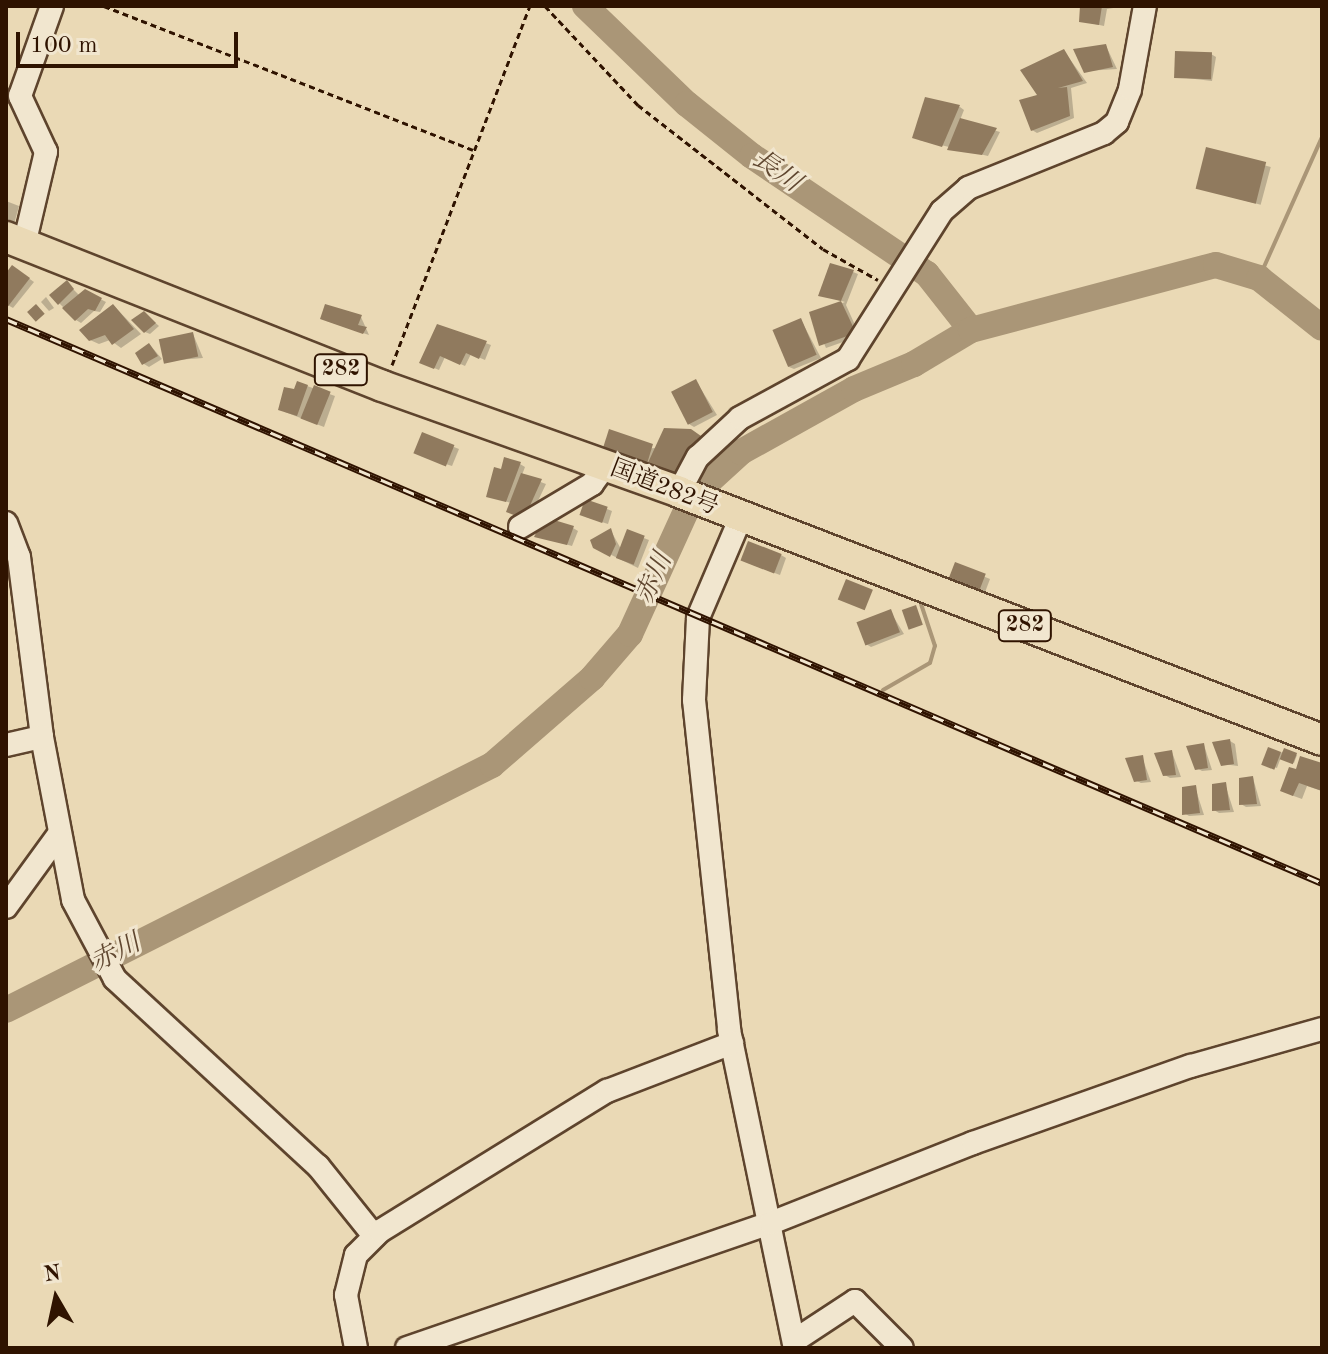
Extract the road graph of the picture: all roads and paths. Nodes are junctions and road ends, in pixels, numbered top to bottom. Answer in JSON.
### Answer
{"nodes":[{"id":1,"x":52,"y":6,"type":"edge"},
{"id":2,"x":104,"y":6,"type":"edge"},
{"id":3,"x":530,"y":6,"type":"edge"},
{"id":4,"x":545,"y":6,"type":"edge"},
{"id":5,"x":1145,"y":6,"type":"edge"},
{"id":6,"x":473,"y":150,"type":"junction"},
{"id":7,"x":15,"y":241,"type":"edge"},
{"id":8,"x":895,"y":290,"type":"junction"},
{"id":9,"x":382,"y":386,"type":"junction"},
{"id":10,"x":605,"y":466,"type":"junction"},
{"id":11,"x":679,"y":492,"type":"junction"},
{"id":12,"x":734,"y":515,"type":"junction"},
{"id":13,"x":6,"y":523,"type":"edge"},
{"id":14,"x":520,"y":527,"type":"dead end"},
{"id":15,"x":42,"y":737,"type":"junction"},
{"id":16,"x":1322,"y":740,"type":"edge"},
{"id":17,"x":6,"y":745,"type":"edge"},
{"id":18,"x":59,"y":834,"type":"junction"},
{"id":19,"x":6,"y":907,"type":"edge"},
{"id":20,"x":1322,"y":1029,"type":"edge"},
{"id":21,"x":732,"y":1043,"type":"junction"},
{"id":22,"x":771,"y":1223,"type":"junction"},
{"id":23,"x":374,"y":1236,"type":"junction"},
{"id":24,"x":794,"y":1344,"type":"edge"},
{"id":25,"x":356,"y":1348,"type":"edge"},
{"id":26,"x":407,"y":1348,"type":"edge"},
{"id":27,"x":902,"y":1348,"type":"edge"}],
"edges":[{"from":1,"to":7,"type":"street"},
{"from":2,"to":6,"type":"path"},
{"from":3,"to":6,"type":"path"},
{"from":4,"to":8,"type":"path"},
{"from":5,"to":8,"type":"street"},
{"from":6,"to":9,"type":"path"},
{"from":7,"to":9,"type":"highway","name":"国道282号","number":"282"},
{"from":8,"to":11,"type":"street"},
{"from":9,"to":10,"type":"highway","name":"国道282号","number":"282"},
{"from":10,"to":11,"type":"highway","name":"国道282号","number":"282"},
{"from":10,"to":14,"type":"street"},
{"from":11,"to":12,"type":"highway","name":"国道282号","number":"282"},
{"from":12,"to":16,"type":"highway","name":"国道282号","number":"282"},
{"from":12,"to":21,"type":"street"},
{"from":13,"to":15,"type":"street"},
{"from":15,"to":17,"type":"street"},
{"from":15,"to":18,"type":"street"},
{"from":18,"to":19,"type":"street"},
{"from":18,"to":23,"type":"street"},
{"from":20,"to":22,"type":"street"},
{"from":21,"to":22,"type":"street"},
{"from":21,"to":23,"type":"street"},
{"from":22,"to":24,"type":"street"},
{"from":22,"to":26,"type":"street"},
{"from":23,"to":25,"type":"street"},
{"from":24,"to":27,"type":"street"}]}
